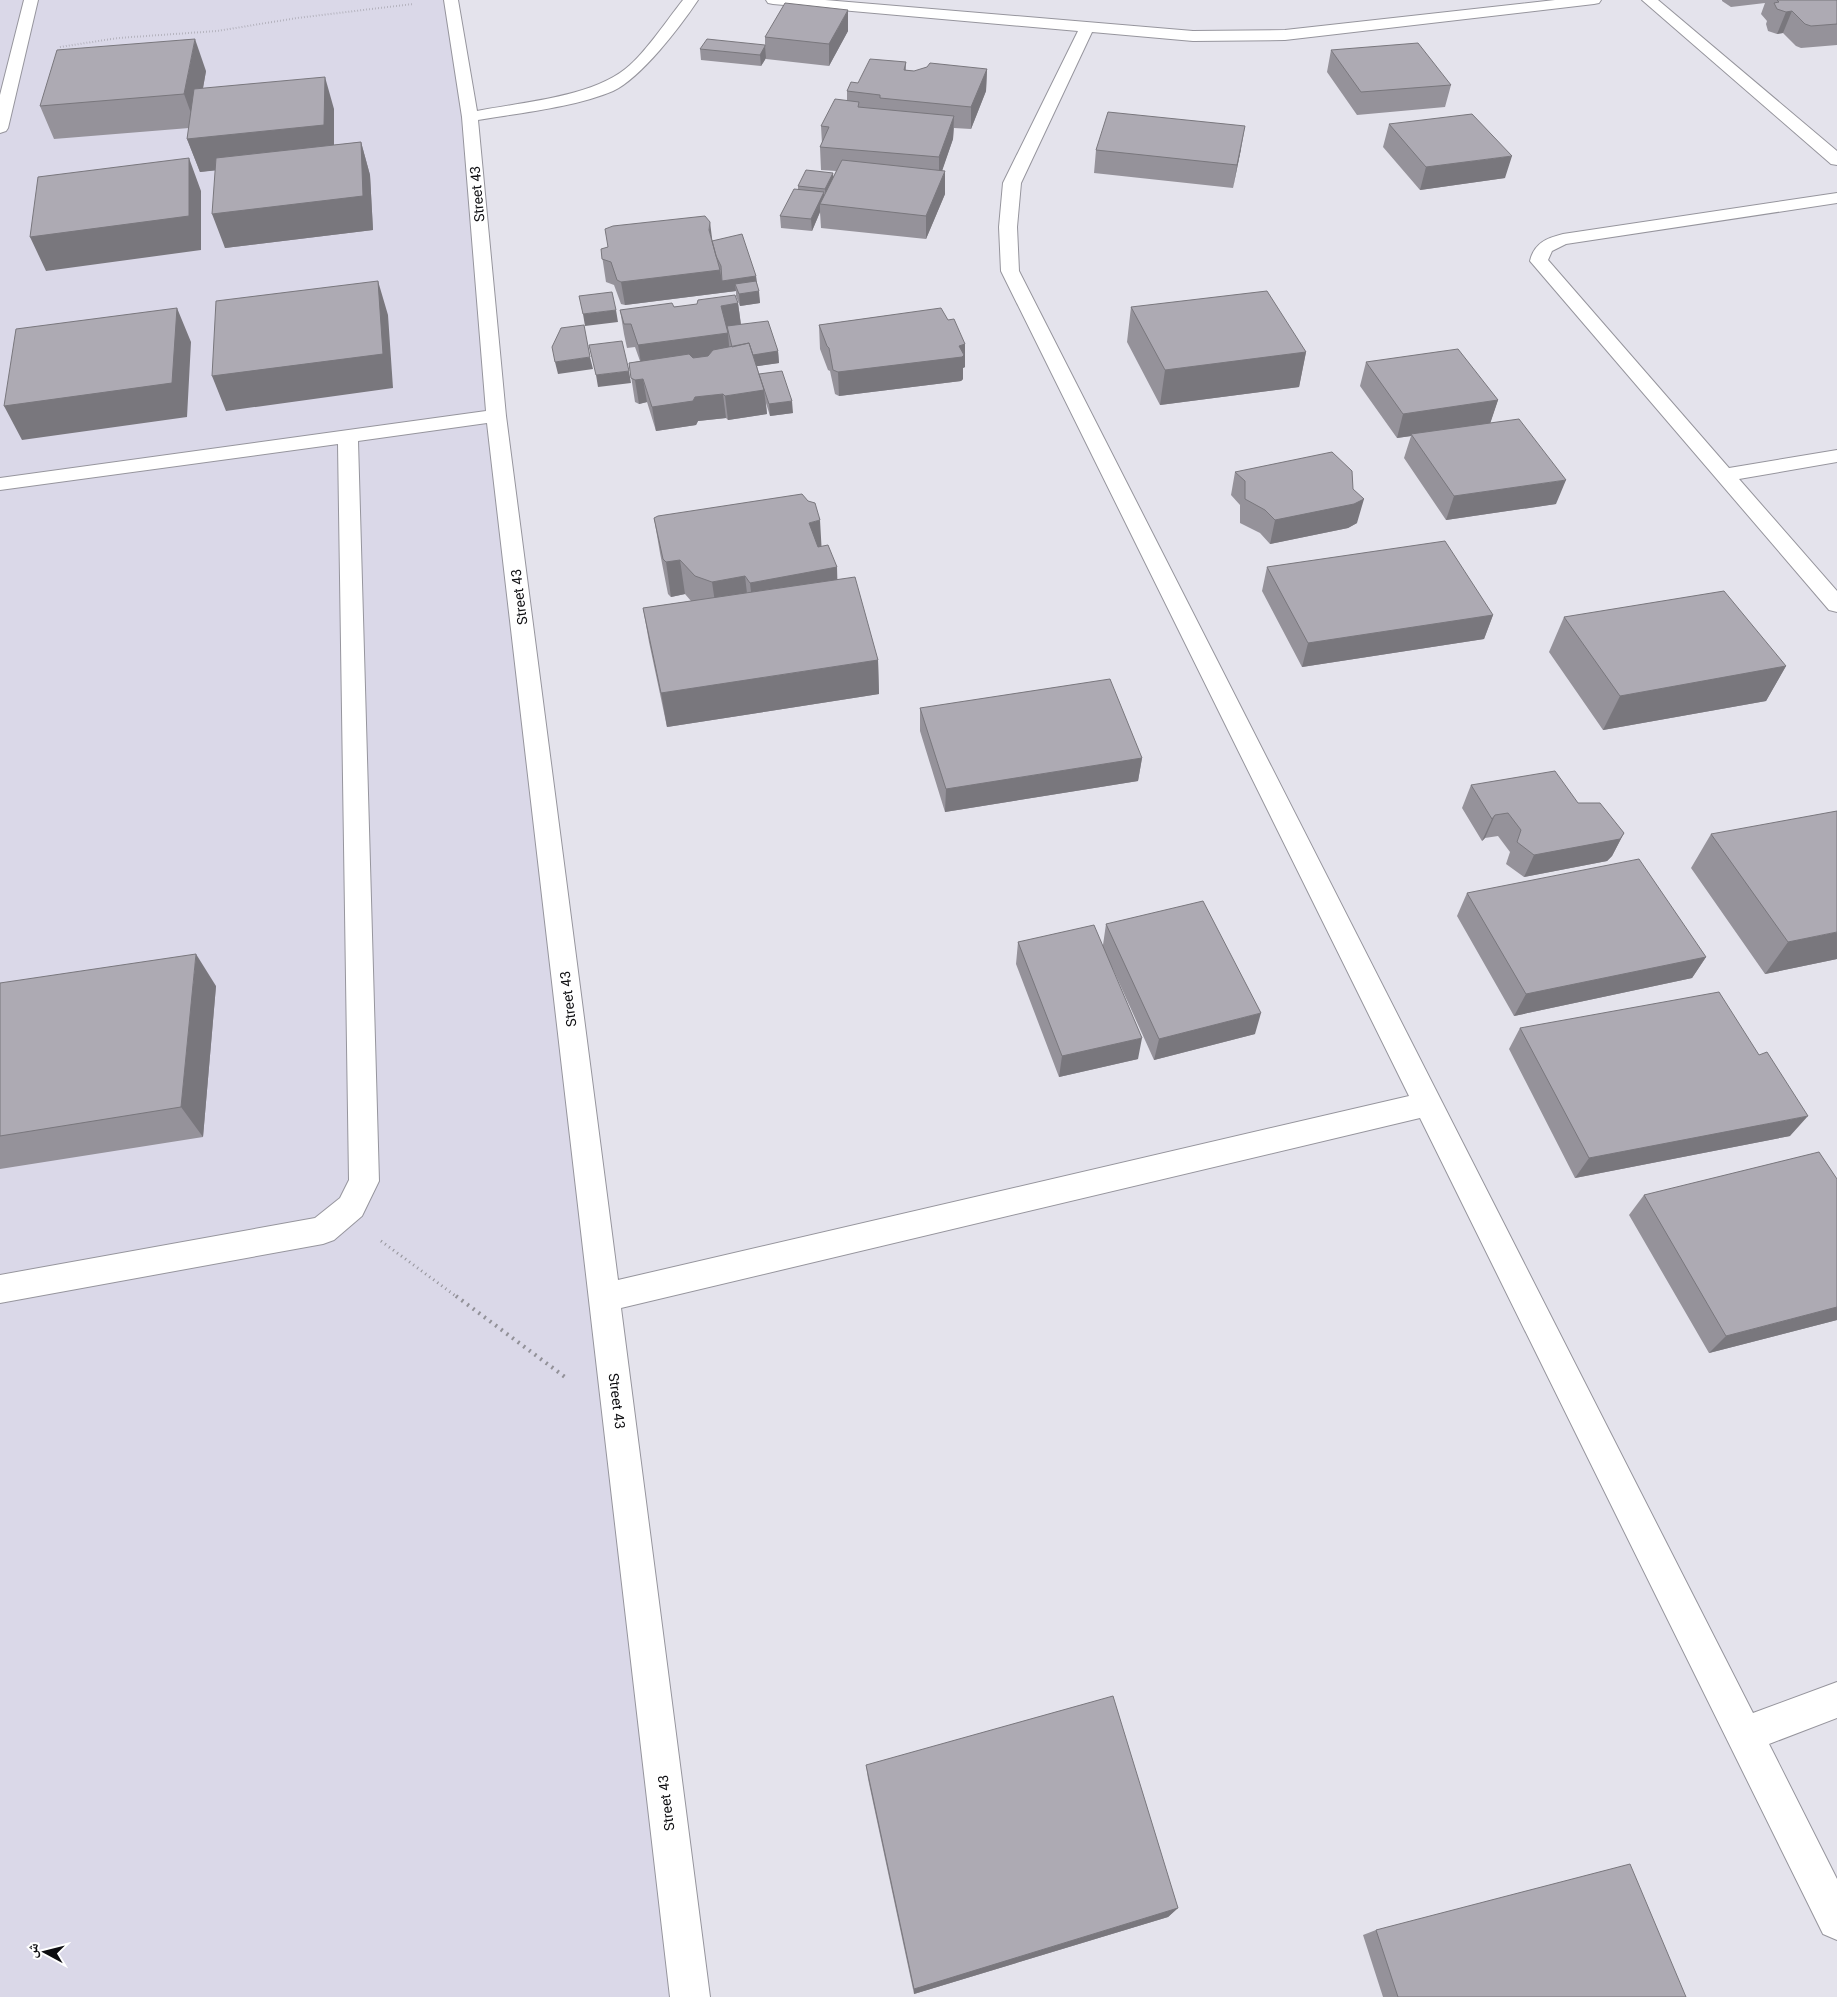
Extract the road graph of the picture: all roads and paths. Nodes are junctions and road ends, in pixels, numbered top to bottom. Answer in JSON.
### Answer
{"nodes":[{"id":1,"x":30,"y":0,"type":"edge"},
{"id":2,"x":452,"y":0,"type":"edge"},
{"id":3,"x":691,"y":0,"type":"edge"},
{"id":4,"x":773,"y":0,"type":"edge"},
{"id":5,"x":1594,"y":0,"type":"edge"},
{"id":6,"x":1649,"y":0,"type":"edge"},
{"id":7,"x":1087,"y":27,"type":"junction"},
{"id":8,"x":18,"y":53,"type":"junction"},
{"id":9,"x":470,"y":117,"type":"junction"},
{"id":10,"x":0,"y":128,"type":"edge"},
{"id":11,"x":1837,"y":160,"type":"edge"},
{"id":12,"x":1837,"y":198,"type":"edge"},
{"id":13,"x":496,"y":416,"type":"junction"},
{"id":14,"x":348,"y":436,"type":"junction"},
{"id":15,"x":1837,"y":456,"type":"edge"},
{"id":16,"x":1724,"y":475,"type":"junction"},
{"id":17,"x":0,"y":484,"type":"edge"},
{"id":18,"x":1837,"y":605,"type":"edge"},
{"id":19,"x":1428,"y":1104,"type":"junction"},
{"id":20,"x":343,"y":1213,"type":"junction"},
{"id":21,"x":0,"y":1289,"type":"edge"},
{"id":22,"x":604,"y":1297,"type":"junction"},
{"id":23,"x":619,"y":1418,"type":"junction"},
{"id":24,"x":1837,"y":1700,"type":"edge"},
{"id":25,"x":1744,"y":1735,"type":"junction"},
{"id":26,"x":1837,"y":1920,"type":"edge"},
{"id":27,"x":690,"y":1997,"type":"edge"}],
"edges":[{"from":1,"to":8,"type":"street"},
{"from":2,"to":8,"type":"path"},
{"from":2,"to":9,"type":"street","name":"Street 43"},
{"from":3,"to":9,"type":"street"},
{"from":4,"to":7,"type":"street"},
{"from":5,"to":7,"type":"street"},
{"from":6,"to":11,"type":"street"},
{"from":7,"to":19,"type":"street"},
{"from":8,"to":10,"type":"street"},
{"from":9,"to":13,"type":"street","name":"Street 43"},
{"from":12,"to":16,"type":"street"},
{"from":13,"to":14,"type":"street"},
{"from":13,"to":22,"type":"street","name":"Street 43"},
{"from":14,"to":17,"type":"street"},
{"from":14,"to":20,"type":"street"},
{"from":15,"to":16,"type":"street"},
{"from":16,"to":18,"type":"street"},
{"from":19,"to":22,"type":"street"},
{"from":19,"to":25,"type":"street"},
{"from":20,"to":21,"type":"street"},
{"from":20,"to":23,"type":"path"},
{"from":22,"to":23,"type":"street","name":"Street 43"},
{"from":23,"to":27,"type":"street","name":"Street 43"},
{"from":24,"to":25,"type":"street"},
{"from":25,"to":26,"type":"street"}]}
